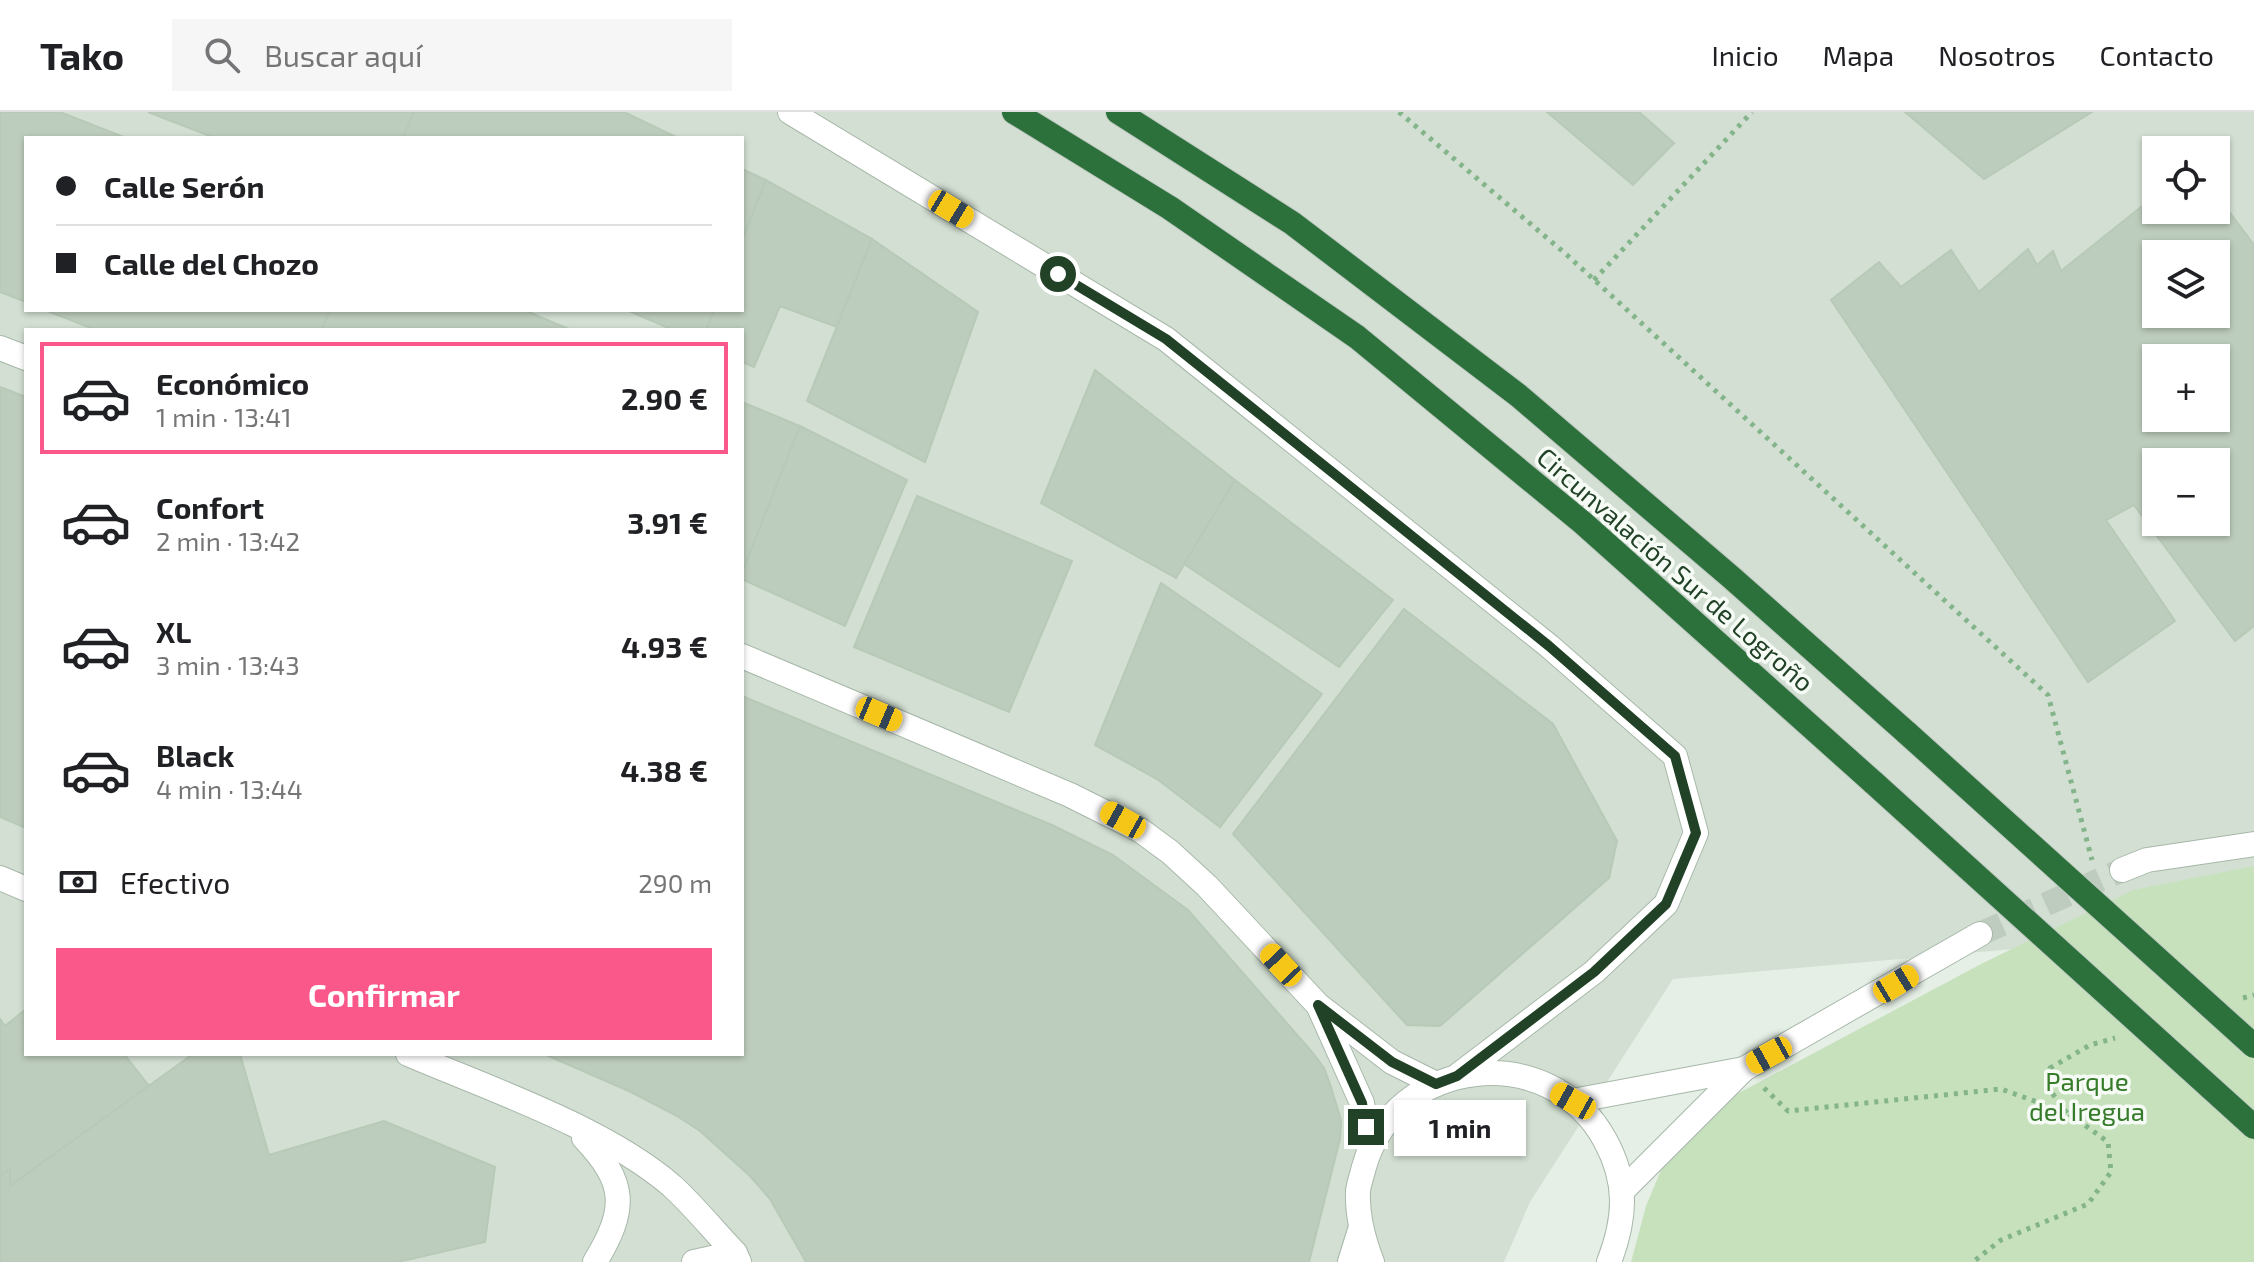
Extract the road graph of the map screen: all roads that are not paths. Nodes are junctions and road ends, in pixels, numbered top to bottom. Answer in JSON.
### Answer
{"nodes":[{"id":1,"x":790,"y":112,"type":"edge"},
{"id":2,"x":1014,"y":112,"type":"edge"},
{"id":3,"x":1118,"y":112,"type":"edge"},
{"id":4,"x":0,"y":348,"type":"edge"},
{"id":5,"x":24,"y":357,"type":"edge"},
{"id":6,"x":744,"y":657,"type":"edge"},
{"id":7,"x":2254,"y":844,"type":"edge"},
{"id":8,"x":2122,"y":870,"type":"tunnel mouth"},
{"id":9,"x":0,"y":878,"type":"edge"},
{"id":10,"x":24,"y":888,"type":"edge"},
{"id":11,"x":1980,"y":934,"type":"tunnel mouth"},
{"id":12,"x":1318,"y":1005,"type":"junction"},
{"id":13,"x":2254,"y":1046,"type":"edge"},
{"id":14,"x":413,"y":1056,"type":"edge"},
{"id":15,"x":1744,"y":1069,"type":"junction"},
{"id":16,"x":1446,"y":1080,"type":"junction"},
{"id":17,"x":1573,"y":1101,"type":"junction"},
{"id":18,"x":572,"y":1124,"type":"junction"},
{"id":19,"x":2254,"y":1127,"type":"edge"},
{"id":20,"x":1369,"y":1151,"type":"junction"},
{"id":21,"x":1623,"y":1190,"type":"junction"},
{"id":22,"x":1360,"y":1230,"type":"junction"},
{"id":23,"x":737,"y":1258,"type":"edge"},
{"id":24,"x":595,"y":1262,"type":"edge"},
{"id":25,"x":694,"y":1262,"type":"edge"},
{"id":26,"x":1350,"y":1262,"type":"edge"},
{"id":27,"x":1372,"y":1262,"type":"edge"},
{"id":28,"x":1609,"y":1262,"type":"edge"}],
"edges":[{"from":1,"to":16,"type":"street"},
{"from":2,"to":19,"type":"highway","name":"Circunvalación Sur de Logroño","bridge":true},
{"from":3,"to":13,"type":"highway","name":"Circunvalación Sur de Logroño","bridge":true},
{"from":4,"to":5,"type":"street"},
{"from":6,"to":12,"type":"street"},
{"from":7,"to":8,"type":"street"},
{"from":9,"to":10,"type":"street"},
{"from":11,"to":15,"type":"street"},
{"from":12,"to":16,"type":"street"},
{"from":12,"to":20,"type":"street"},
{"from":14,"to":18,"type":"street"},
{"from":15,"to":17,"type":"street"},
{"from":15,"to":21,"type":"street"},
{"from":16,"to":17,"type":"street"},
{"from":16,"to":20,"type":"street"},
{"from":17,"to":21,"type":"street"},
{"from":18,"to":23,"type":"street"},
{"from":18,"to":24,"type":"street"},
{"from":20,"to":22,"type":"street"},
{"from":21,"to":28,"type":"street"},
{"from":22,"to":26,"type":"street"},
{"from":22,"to":27,"type":"street"},
{"from":23,"to":25,"type":"street"}]}
